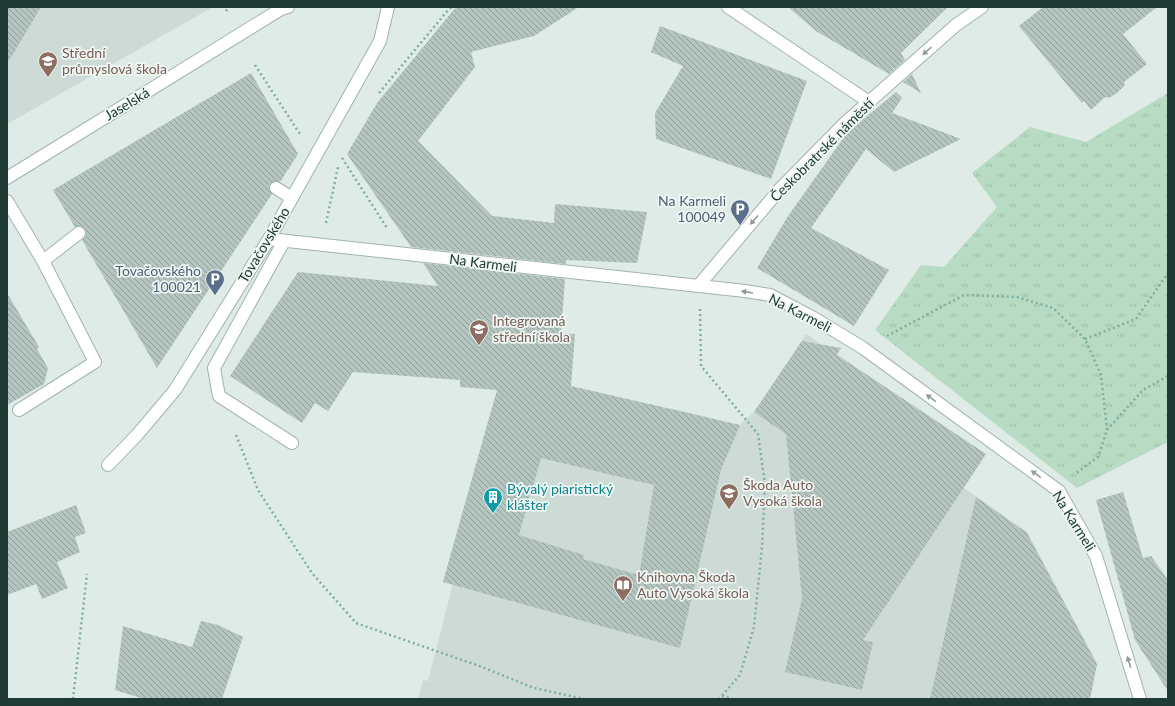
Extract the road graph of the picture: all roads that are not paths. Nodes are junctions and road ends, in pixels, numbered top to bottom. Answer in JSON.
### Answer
{"nodes":[{"id":1,"x":288,"y":7,"type":"edge"},
{"id":2,"x":388,"y":7,"type":"edge"},
{"id":3,"x":728,"y":7,"type":"edge"},
{"id":4,"x":972,"y":7,"type":"edge"},
{"id":5,"x":982,"y":7,"type":"edge"},
{"id":6,"x":956,"y":25,"type":"junction"},
{"id":7,"x":869,"y":102,"type":"junction"},
{"id":8,"x":7,"y":178,"type":"edge"},
{"id":9,"x":276,"y":188,"type":"dead end"},
{"id":10,"x":292,"y":198,"type":"junction"},
{"id":11,"x":7,"y":201,"type":"edge"},
{"id":12,"x":79,"y":233,"type":"dead end"},
{"id":13,"x":269,"y":239,"type":"junction"},
{"id":14,"x":284,"y":241,"type":"junction"},
{"id":15,"x":43,"y":261,"type":"junction"},
{"id":16,"x":699,"y":285,"type":"junction"},
{"id":17,"x":18,"y":410,"type":"dead end"},
{"id":18,"x":292,"y":442,"type":"dead end"},
{"id":19,"x":108,"y":465,"type":"dead end"},
{"id":20,"x":1140,"y":699,"type":"edge"}],
"edges":[{"from":1,"to":8,"type":"street","name":"Jaselská"},
{"from":2,"to":10,"type":"street","name":"Tovačovského"},
{"from":3,"to":7,"type":"street"},
{"from":4,"to":6,"type":"street","name":"Českobratrské náměstí"},
{"from":5,"to":6,"type":"street","name":"Českobratrské náměstí"},
{"from":6,"to":7,"type":"street","name":"Českobratrské náměstí","one_way":true},
{"from":7,"to":16,"type":"street","name":"Českobratrské náměstí","one_way":true},
{"from":9,"to":10,"type":"street"},
{"from":10,"to":13,"type":"street","name":"Tovačovského"},
{"from":11,"to":15,"type":"street"},
{"from":12,"to":15,"type":"street"},
{"from":13,"to":14,"type":"street","name":"Na Karmeli"},
{"from":13,"to":19,"type":"street","name":"Tovačovského"},
{"from":14,"to":16,"type":"street","name":"Na Karmeli"},
{"from":14,"to":18,"type":"street"},
{"from":15,"to":17,"type":"street"},
{"from":20,"to":16,"type":"street","name":"Na Karmeli","one_way":true}]}
